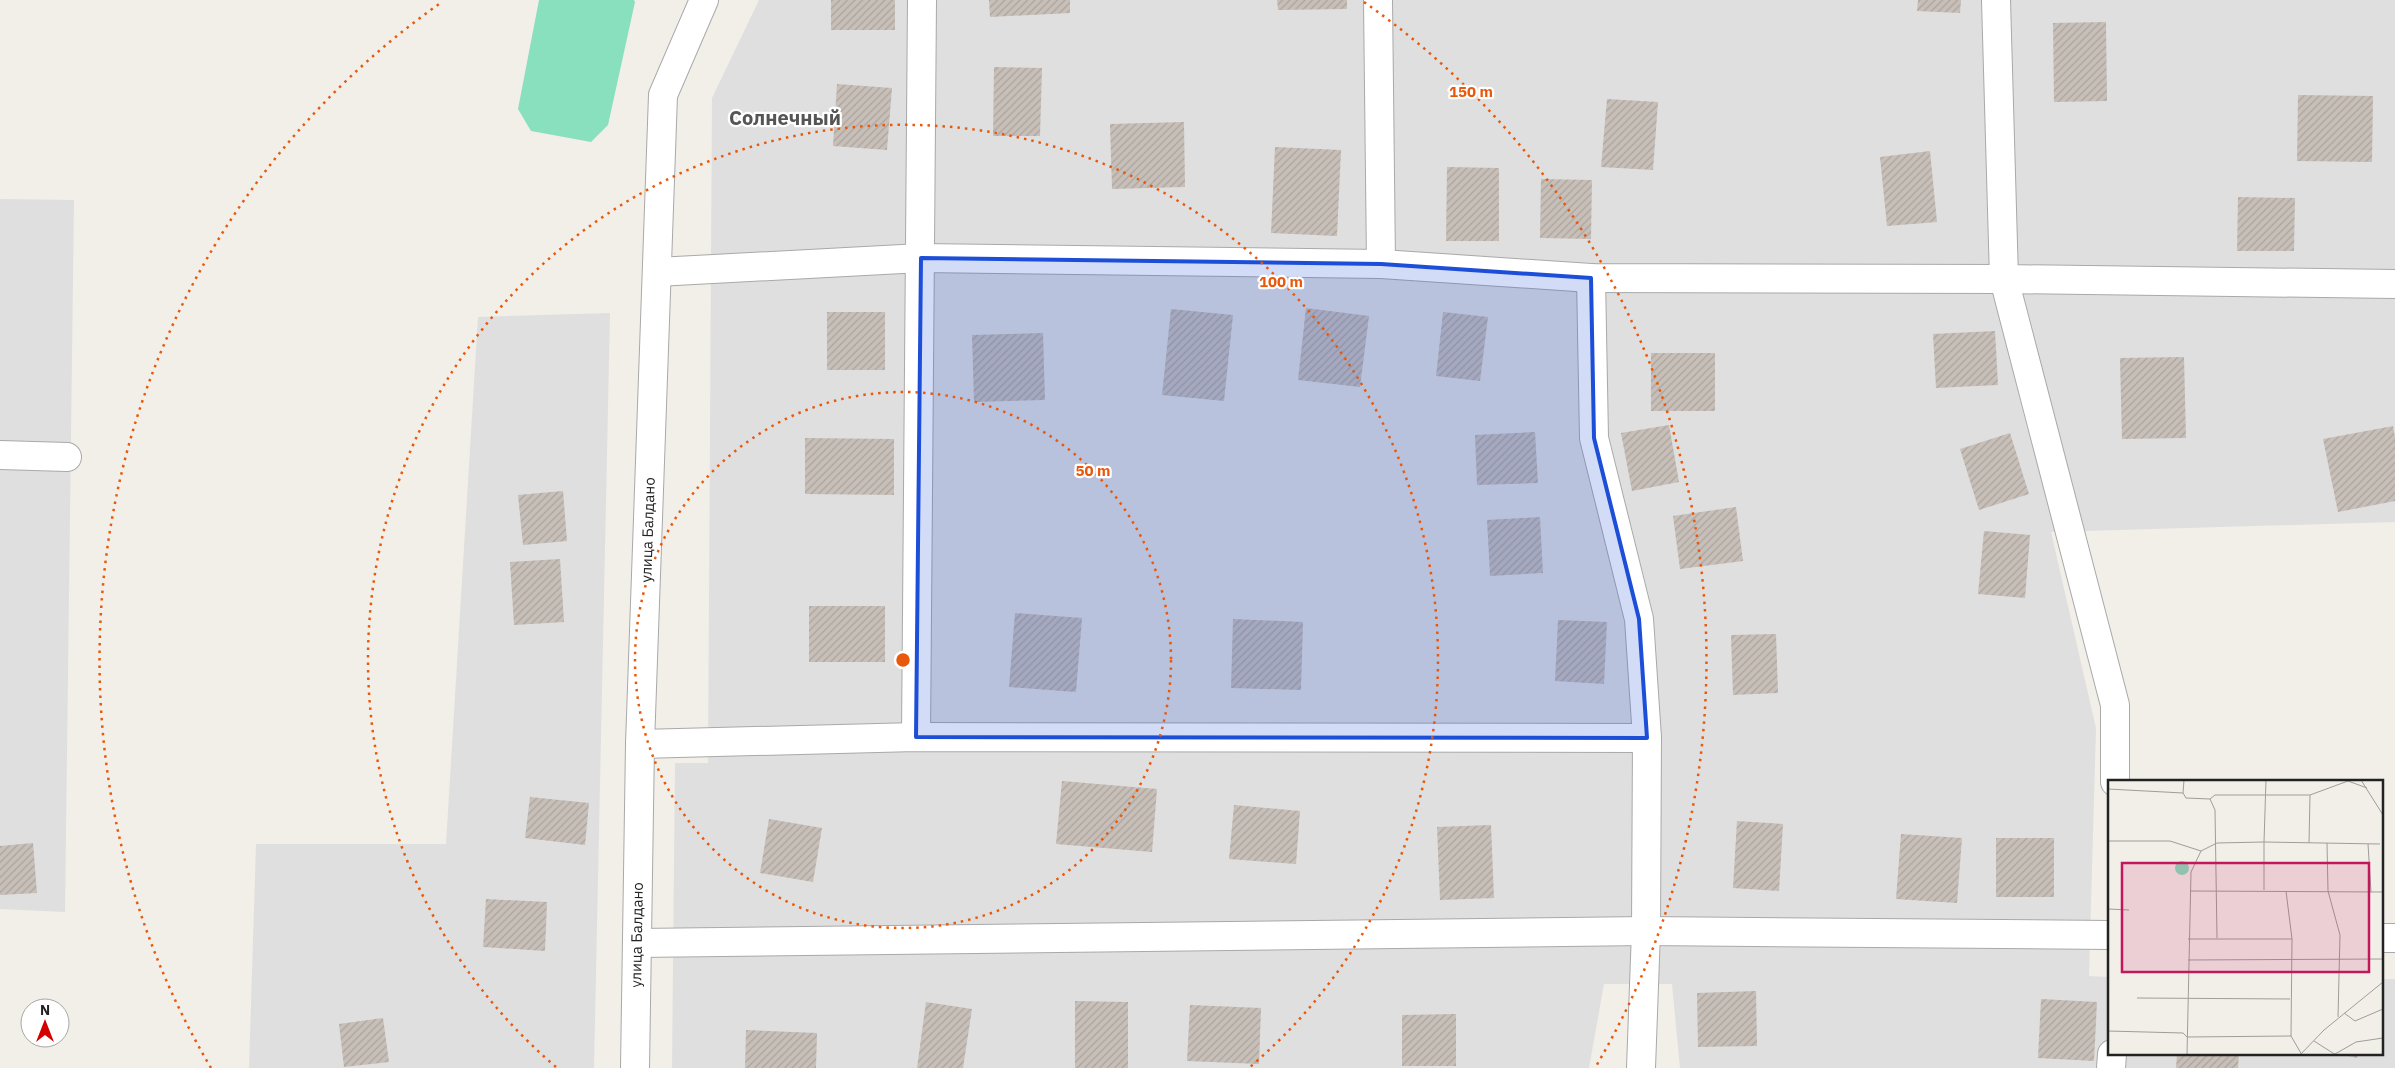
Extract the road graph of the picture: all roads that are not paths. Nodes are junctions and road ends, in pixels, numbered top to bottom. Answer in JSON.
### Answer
{"nodes":[{"id":1,"x":704,"y":0,"type":"edge"},
{"id":2,"x":922,"y":0,"type":"edge"},
{"id":3,"x":1378,"y":0,"type":"edge"},
{"id":4,"x":1996,"y":0,"type":"edge"},
{"id":5,"x":921,"y":258,"type":"junction"},
{"id":6,"x":1380,"y":264,"type":"junction"},
{"id":7,"x":657,"y":272,"type":"junction"},
{"id":8,"x":1591,"y":278,"type":"junction"},
{"id":9,"x":2004,"y":279,"type":"junction"},
{"id":10,"x":2395,"y":284,"type":"edge"},
{"id":11,"x":0,"y":455,"type":"edge"},
{"id":12,"x":67,"y":457,"type":"dead end"},
{"id":13,"x":916,"y":737,"type":"junction"},
{"id":14,"x":1647,"y":738,"type":"junction"},
{"id":15,"x":640,"y":744,"type":"junction"},
{"id":16,"x":2115,"y":780,"type":"edge"},
{"id":17,"x":1646,"y":931,"type":"junction"},
{"id":18,"x":2108,"y":935,"type":"edge"},
{"id":19,"x":2382,"y":938,"type":"edge"},
{"id":20,"x":2395,"y":938,"type":"edge"},
{"id":21,"x":637,"y":943,"type":"junction"},
{"id":22,"x":635,"y":1068,"type":"edge"},
{"id":23,"x":1640,"y":1068,"type":"edge"}],
"edges":[{"from":1,"to":7,"type":"street","name":"улица Балдано"},
{"from":2,"to":5,"type":"street"},
{"from":3,"to":6,"type":"street"},
{"from":4,"to":9,"type":"street"},
{"from":5,"to":6,"type":"street"},
{"from":5,"to":7,"type":"street"},
{"from":5,"to":13,"type":"street"},
{"from":6,"to":8,"type":"street"},
{"from":7,"to":15,"type":"street","name":"улица Балдано"},
{"from":8,"to":9,"type":"street"},
{"from":8,"to":14,"type":"street"},
{"from":9,"to":10,"type":"street"},
{"from":9,"to":16,"type":"street"},
{"from":11,"to":12,"type":"street"},
{"from":13,"to":14,"type":"street"},
{"from":13,"to":15,"type":"street"},
{"from":14,"to":17,"type":"street"},
{"from":15,"to":21,"type":"street","name":"улица Балдано"},
{"from":17,"to":18,"type":"street"},
{"from":17,"to":21,"type":"street"},
{"from":17,"to":23,"type":"street"},
{"from":19,"to":20,"type":"street"},
{"from":21,"to":22,"type":"street","name":"улица Балдано"}]}
